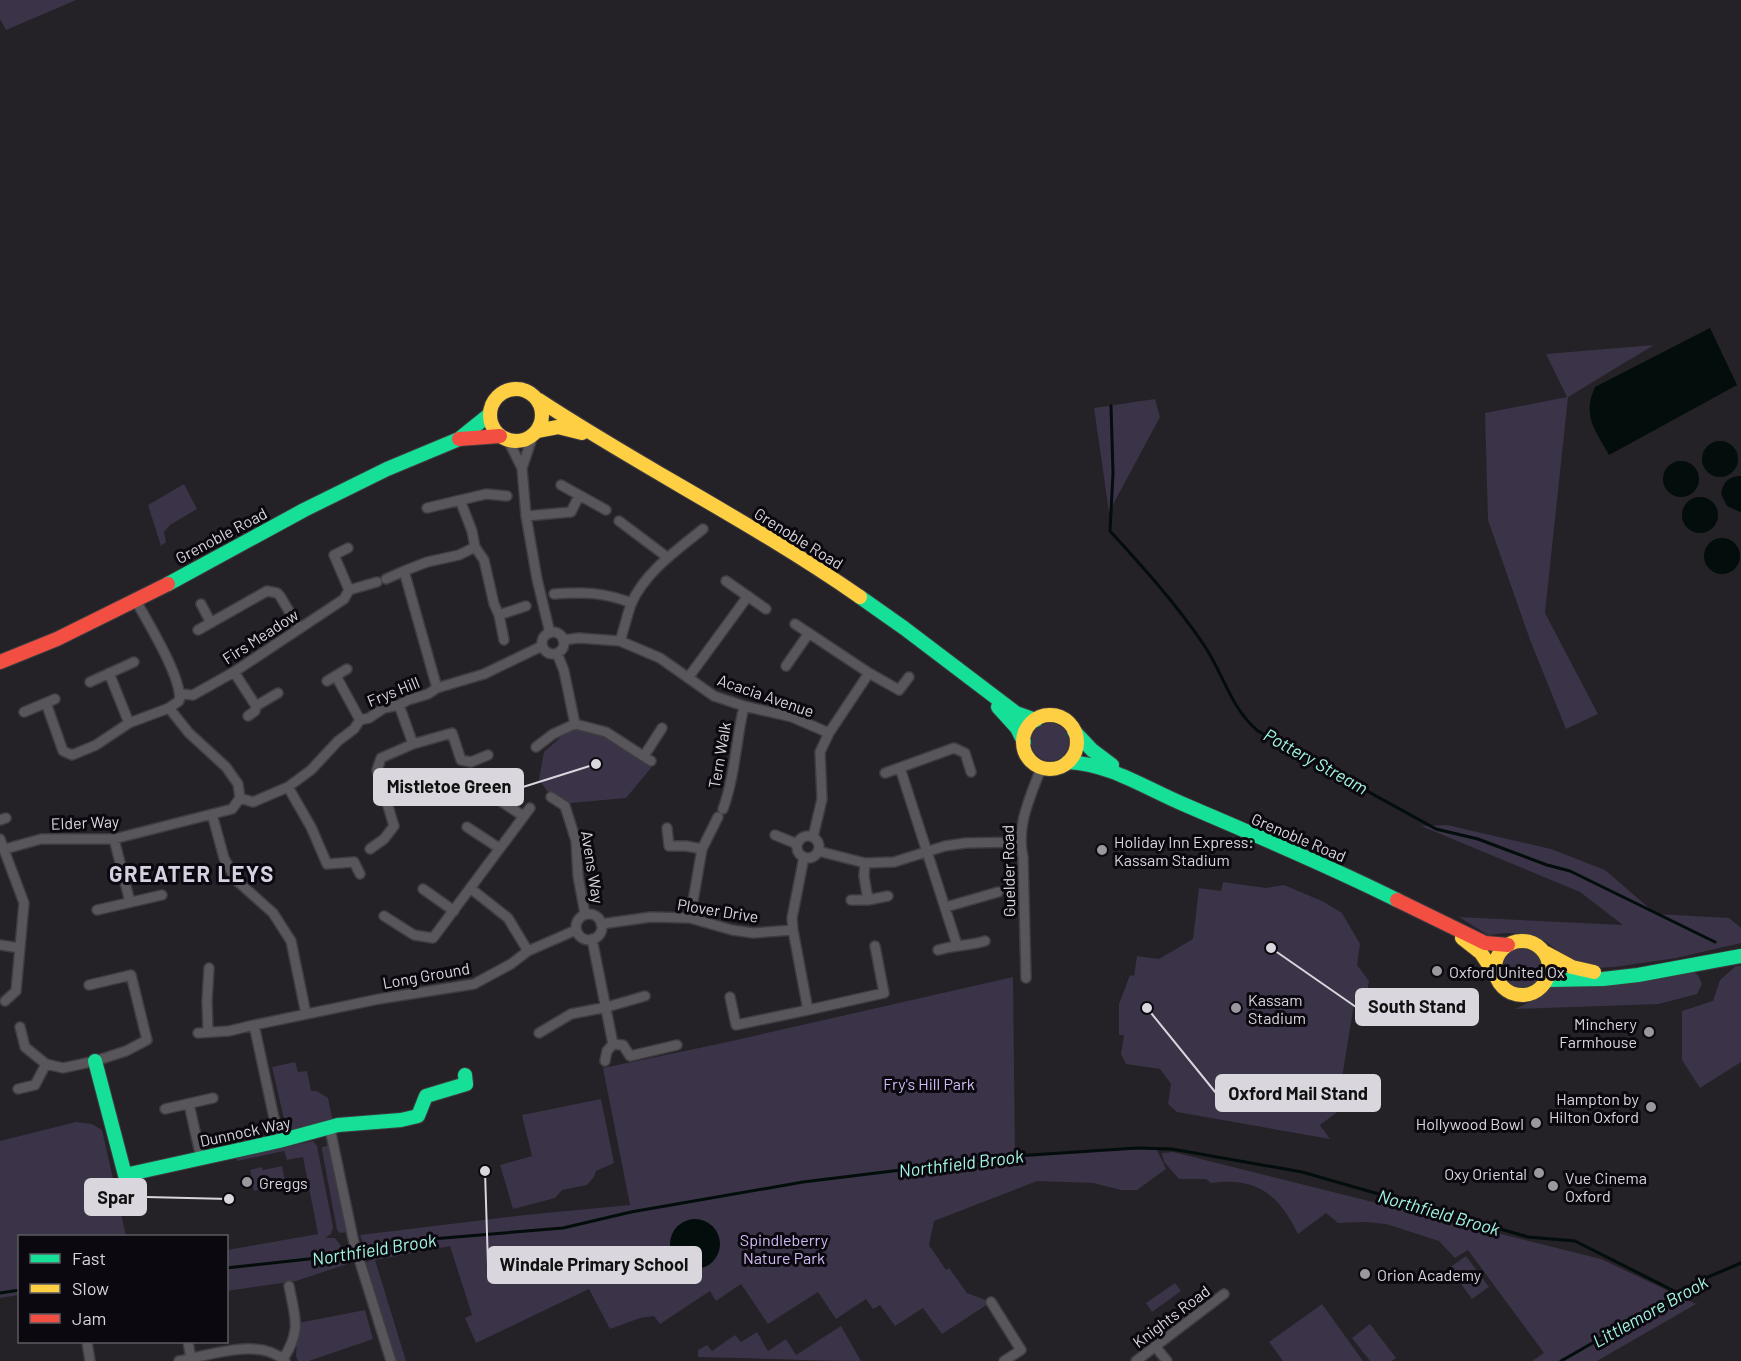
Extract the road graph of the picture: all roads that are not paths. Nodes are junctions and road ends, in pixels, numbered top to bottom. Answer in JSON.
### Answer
{"nodes":[{"id":1,"x":539,"y":400,"type":"junction"},
{"id":2,"x":490,"y":414,"type":"junction"},
{"id":3,"x":535,"y":433,"type":"junction"},
{"id":4,"x":504,"y":438,"type":"junction"},
{"id":5,"x":597,"y":438,"type":"junction"},
{"id":6,"x":459,"y":439,"type":"junction"},
{"id":7,"x":522,"y":468,"type":"junction"},
{"id":8,"x":561,"y":485,"type":"dead end"},
{"id":9,"x":507,"y":496,"type":"dead end"},
{"id":10,"x":579,"y":496,"type":"junction"},
{"id":11,"x":459,"y":500,"type":"junction"},
{"id":12,"x":427,"y":508,"type":"dead end"},
{"id":13,"x":606,"y":510,"type":"dead end"},
{"id":14,"x":526,"y":516,"type":"junction"},
{"id":15,"x":619,"y":521,"type":"dead end"},
{"id":16,"x":704,"y":529,"type":"dead end"},
{"id":17,"x":475,"y":547,"type":"junction"},
{"id":18,"x":348,"y":548,"type":"dead end"},
{"id":19,"x":334,"y":555,"type":"junction"},
{"id":20,"x":668,"y":557,"type":"junction"},
{"id":21,"x":324,"y":560,"type":"dead end"},
{"id":22,"x":404,"y":571,"type":"junction"},
{"id":23,"x":726,"y":581,"type":"dead end"},
{"id":24,"x":349,"y":590,"type":"junction"},
{"id":25,"x":554,"y":594,"type":"dead end"},
{"id":26,"x":748,"y":596,"type":"junction"},
{"id":27,"x":136,"y":601,"type":"junction"},
{"id":28,"x":632,"y":603,"type":"junction"},
{"id":29,"x":201,"y":604,"type":"dead end"},
{"id":30,"x":526,"y":606,"type":"dead end"},
{"id":31,"x":766,"y":609,"type":"dead end"},
{"id":32,"x":499,"y":615,"type":"junction"},
{"id":33,"x":212,"y":623,"type":"junction"},
{"id":34,"x":795,"y":624,"type":"dead end"},
{"id":35,"x":299,"y":628,"type":"junction"},
{"id":36,"x":198,"y":630,"type":"dead end"},
{"id":37,"x":550,"y":633,"type":"junction"},
{"id":38,"x":809,"y":633,"type":"junction"},
{"id":39,"x":504,"y":640,"type":"dead end"},
{"id":40,"x":563,"y":640,"type":"junction"},
{"id":41,"x":620,"y":641,"type":"junction"},
{"id":42,"x":542,"y":646,"type":"junction"},
{"id":43,"x":557,"y":653,"type":"junction"},
{"id":44,"x":0,"y":662,"type":"edge"},
{"id":45,"x":134,"y":662,"type":"dead end"},
{"id":46,"x":786,"y":666,"type":"dead end"},
{"id":47,"x":347,"y":669,"type":"dead end"},
{"id":48,"x":234,"y":672,"type":"junction"},
{"id":49,"x":109,"y":673,"type":"junction"},
{"id":50,"x":869,"y":673,"type":"junction"},
{"id":51,"x":336,"y":676,"type":"junction"},
{"id":52,"x":909,"y":677,"type":"dead end"},
{"id":53,"x":688,"y":678,"type":"junction"},
{"id":54,"x":327,"y":681,"type":"dead end"},
{"id":55,"x":90,"y":682,"type":"dead end"},
{"id":56,"x":974,"y":682,"type":"junction"},
{"id":57,"x":437,"y":688,"type":"junction"},
{"id":58,"x":278,"y":693,"type":"dead end"},
{"id":59,"x":181,"y":694,"type":"junction"},
{"id":60,"x":399,"y":705,"type":"junction"},
{"id":61,"x":256,"y":706,"type":"junction"},
{"id":62,"x":744,"y":706,"type":"junction"},
{"id":63,"x":169,"y":708,"type":"junction"},
{"id":64,"x":24,"y":712,"type":"dead end"},
{"id":65,"x":248,"y":716,"type":"dead end"},
{"id":66,"x":360,"y":720,"type":"junction"},
{"id":67,"x":1036,"y":720,"type":"junction"},
{"id":68,"x":129,"y":723,"type":"junction"},
{"id":69,"x":575,"y":724,"type":"junction"},
{"id":70,"x":662,"y":728,"type":"dead end"},
{"id":71,"x":1074,"y":731,"type":"junction"},
{"id":72,"x":829,"y":733,"type":"junction"},
{"id":73,"x":1024,"y":742,"type":"junction"},
{"id":74,"x":413,"y":744,"type":"junction"},
{"id":75,"x":536,"y":747,"type":"dead end"},
{"id":76,"x":488,"y":755,"type":"dead end"},
{"id":77,"x":1068,"y":762,"type":"junction"},
{"id":78,"x":900,"y":768,"type":"junction"},
{"id":79,"x":1041,"y":768,"type":"junction"},
{"id":80,"x":971,"y":772,"type":"dead end"},
{"id":81,"x":885,"y":773,"type":"dead end"},
{"id":82,"x":1140,"y":783,"type":"junction"},
{"id":83,"x":288,"y":787,"type":"junction"},
{"id":84,"x":551,"y":797,"type":"dead end"},
{"id":85,"x":240,"y":798,"type":"junction"},
{"id":86,"x":500,"y":800,"type":"dead end"},
{"id":87,"x":530,"y":808,"type":"dead end"},
{"id":88,"x":212,"y":814,"type":"junction"},
{"id":89,"x":523,"y":816,"type":"junction"},
{"id":90,"x":467,"y":827,"type":"dead end"},
{"id":91,"x":667,"y":828,"type":"dead end"},
{"id":92,"x":775,"y":835,"type":"dead end"},
{"id":93,"x":813,"y":837,"type":"junction"},
{"id":94,"x":0,"y":839,"type":"edge"},
{"id":95,"x":114,"y":839,"type":"junction"},
{"id":96,"x":1020,"y":842,"type":"junction"},
{"id":97,"x":797,"y":844,"type":"junction"},
{"id":98,"x":499,"y":848,"type":"junction"},
{"id":99,"x":5,"y":849,"type":"junction"},
{"id":100,"x":370,"y":849,"type":"dead end"},
{"id":101,"x":702,"y":849,"type":"junction"},
{"id":102,"x":818,"y":851,"type":"junction"},
{"id":103,"x":927,"y":852,"type":"junction"},
{"id":104,"x":804,"y":857,"type":"junction"},
{"id":105,"x":865,"y":863,"type":"junction"},
{"id":106,"x":360,"y":874,"type":"dead end"},
{"id":107,"x":470,"y":888,"type":"junction"},
{"id":108,"x":423,"y":889,"type":"dead end"},
{"id":109,"x":998,"y":892,"type":"dead end"},
{"id":110,"x":162,"y":895,"type":"dead end"},
{"id":111,"x":888,"y":896,"type":"dead end"},
{"id":112,"x":851,"y":900,"type":"dead end"},
{"id":113,"x":868,"y":900,"type":"junction"},
{"id":114,"x":130,"y":902,"type":"junction"},
{"id":115,"x":946,"y":907,"type":"junction"},
{"id":116,"x":97,"y":910,"type":"dead end"},
{"id":117,"x":454,"y":911,"type":"junction"},
{"id":118,"x":585,"y":914,"type":"junction"},
{"id":119,"x":384,"y":916,"type":"dead end"},
{"id":120,"x":690,"y":918,"type":"junction"},
{"id":121,"x":601,"y":924,"type":"junction"},
{"id":122,"x":1444,"y":924,"type":"junction"},
{"id":123,"x":576,"y":930,"type":"junction"},
{"id":124,"x":793,"y":930,"type":"junction"},
{"id":125,"x":592,"y":939,"type":"junction"},
{"id":126,"x":985,"y":942,"type":"dead end"},
{"id":127,"x":0,"y":945,"type":"edge"},
{"id":128,"x":957,"y":945,"type":"junction"},
{"id":129,"x":1508,"y":945,"type":"junction"},
{"id":130,"x":875,"y":946,"type":"dead end"},
{"id":131,"x":20,"y":948,"type":"junction"},
{"id":132,"x":938,"y":950,"type":"dead end"},
{"id":133,"x":528,"y":951,"type":"junction"},
{"id":134,"x":1546,"y":953,"type":"junction"},
{"id":135,"x":1741,"y":956,"type":"edge"},
{"id":136,"x":209,"y":968,"type":"dead end"},
{"id":137,"x":1495,"y":974,"type":"junction"},
{"id":138,"x":1623,"y":976,"type":"junction"},
{"id":139,"x":1026,"y":978,"type":"dead end"},
{"id":140,"x":1548,"y":980,"type":"junction"},
{"id":141,"x":88,"y":985,"type":"dead end"},
{"id":142,"x":645,"y":996,"type":"dead end"},
{"id":143,"x":730,"y":997,"type":"dead end"},
{"id":144,"x":5,"y":1001,"type":"dead end"},
{"id":145,"x":607,"y":1007,"type":"junction"},
{"id":146,"x":808,"y":1010,"type":"junction"},
{"id":147,"x":306,"y":1014,"type":"junction"},
{"id":148,"x":254,"y":1025,"type":"junction"},
{"id":149,"x":20,"y":1027,"type":"dead end"},
{"id":150,"x":208,"y":1031,"type":"junction"},
{"id":151,"x":198,"y":1033,"type":"dead end"},
{"id":152,"x":539,"y":1033,"type":"dead end"},
{"id":153,"x":614,"y":1044,"type":"junction"},
{"id":154,"x":677,"y":1045,"type":"dead end"},
{"id":155,"x":95,"y":1061,"type":"junction"},
{"id":156,"x":604,"y":1061,"type":"dead end"},
{"id":157,"x":46,"y":1064,"type":"junction"},
{"id":158,"x":465,"y":1075,"type":"dead end"},
{"id":159,"x":18,"y":1089,"type":"dead end"},
{"id":160,"x":213,"y":1098,"type":"dead end"},
{"id":161,"x":189,"y":1104,"type":"junction"},
{"id":162,"x":165,"y":1109,"type":"dead end"},
{"id":163,"x":330,"y":1129,"type":"junction"},
{"id":164,"x":279,"y":1141,"type":"junction"},
{"id":165,"x":201,"y":1158,"type":"junction"},
{"id":166,"x":289,"y":1286,"type":"dead end"},
{"id":167,"x":1224,"y":1294,"type":"dead end"},
{"id":168,"x":991,"y":1302,"type":"dead end"},
{"id":169,"x":87,"y":1343,"type":"edge"},
{"id":170,"x":188,"y":1343,"type":"edge"},
{"id":171,"x":1155,"y":1346,"type":"junction"},
{"id":172,"x":184,"y":1360,"type":"edge"},
{"id":173,"x":284,"y":1360,"type":"edge"},
{"id":174,"x":90,"y":1361,"type":"edge"},
{"id":175,"x":391,"y":1361,"type":"edge"},
{"id":176,"x":1004,"y":1361,"type":"edge"},
{"id":177,"x":1136,"y":1361,"type":"edge"},
{"id":178,"x":1167,"y":1361,"type":"edge"}],
"edges":[{"from":1,"to":2,"type":"street"},
{"from":1,"to":3,"type":"street"},
{"from":1,"to":5,"type":"street","name":"Grenoble Road"},
{"from":2,"to":4,"type":"street"},
{"from":2,"to":6,"type":"street","name":"Grenoble Road"},
{"from":3,"to":4,"type":"street"},
{"from":3,"to":5,"type":"street","name":"Grenoble Road"},
{"from":3,"to":7,"type":"street"},
{"from":4,"to":6,"type":"street","name":"Grenoble Road"},
{"from":4,"to":7,"type":"street"},
{"from":5,"to":56,"type":"street","name":"Grenoble Road"},
{"from":6,"to":27,"type":"street","name":"Grenoble Road"},
{"from":7,"to":14,"type":"street"},
{"from":8,"to":10,"type":"street"},
{"from":9,"to":11,"type":"street"},
{"from":10,"to":13,"type":"street"},
{"from":10,"to":14,"type":"street"},
{"from":11,"to":12,"type":"street"},
{"from":11,"to":17,"type":"street"},
{"from":14,"to":37,"type":"street"},
{"from":15,"to":20,"type":"street"},
{"from":16,"to":20,"type":"street"},
{"from":17,"to":22,"type":"street","name":"Firs Meadow"},
{"from":17,"to":32,"type":"street"},
{"from":18,"to":19,"type":"street"},
{"from":19,"to":21,"type":"street"},
{"from":19,"to":24,"type":"street"},
{"from":20,"to":28,"type":"street"},
{"from":22,"to":24,"type":"street","name":"Firs Meadow"},
{"from":22,"to":57,"type":"street"},
{"from":23,"to":26,"type":"street"},
{"from":24,"to":35,"type":"street","name":"Firs Meadow"},
{"from":25,"to":28,"type":"street"},
{"from":26,"to":31,"type":"street"},
{"from":26,"to":53,"type":"street"},
{"from":27,"to":44,"type":"street","name":"Grenoble Road"},
{"from":27,"to":59,"type":"street"},
{"from":28,"to":41,"type":"street"},
{"from":29,"to":33,"type":"street"},
{"from":30,"to":32,"type":"street"},
{"from":32,"to":39,"type":"street"},
{"from":33,"to":35,"type":"street"},
{"from":33,"to":36,"type":"street"},
{"from":34,"to":38,"type":"street"},
{"from":35,"to":48,"type":"street","name":"Firs Meadow"},
{"from":37,"to":40,"type":"street"},
{"from":37,"to":42,"type":"street"},
{"from":38,"to":46,"type":"street"},
{"from":38,"to":50,"type":"street"},
{"from":40,"to":41,"type":"street","name":"Acacia Avenue"},
{"from":40,"to":43,"type":"street"},
{"from":41,"to":53,"type":"street","name":"Acacia Avenue"},
{"from":42,"to":43,"type":"street"},
{"from":42,"to":57,"type":"street","name":"Frys Hill"},
{"from":43,"to":69,"type":"street"},
{"from":45,"to":49,"type":"street"},
{"from":47,"to":51,"type":"street"},
{"from":48,"to":59,"type":"street","name":"Firs Meadow"},
{"from":48,"to":61,"type":"street"},
{"from":49,"to":55,"type":"street"},
{"from":49,"to":68,"type":"street"},
{"from":50,"to":52,"type":"street"},
{"from":50,"to":72,"type":"street"},
{"from":51,"to":54,"type":"street"},
{"from":51,"to":66,"type":"street"},
{"from":53,"to":62,"type":"street","name":"Acacia Avenue"},
{"from":56,"to":67,"type":"street","name":"Grenoble Road"},
{"from":56,"to":73,"type":"street","name":"Grenoble Road"},
{"from":57,"to":60,"type":"street","name":"Frys Hill"},
{"from":58,"to":61,"type":"street"},
{"from":59,"to":63,"type":"street"},
{"from":60,"to":66,"type":"street","name":"Frys Hill"},
{"from":60,"to":74,"type":"street"},
{"from":61,"to":65,"type":"street"},
{"from":62,"to":72,"type":"street","name":"Acacia Avenue"},
{"from":62,"to":101,"type":"street","name":"Tern Walk"},
{"from":63,"to":68,"type":"street"},
{"from":63,"to":85,"type":"street"},
{"from":64,"to":68,"type":"street"},
{"from":66,"to":83,"type":"street","name":"Frys Hill"},
{"from":67,"to":71,"type":"street"},
{"from":67,"to":73,"type":"street"},
{"from":69,"to":70,"type":"street"},
{"from":69,"to":75,"type":"street"},
{"from":71,"to":77,"type":"street"},
{"from":71,"to":82,"type":"street","name":"Grenoble Road"},
{"from":72,"to":93,"type":"street","name":"Acacia Avenue"},
{"from":73,"to":79,"type":"street"},
{"from":74,"to":76,"type":"street"},
{"from":74,"to":100,"type":"street"},
{"from":77,"to":79,"type":"street"},
{"from":77,"to":82,"type":"street","name":"Grenoble Road"},
{"from":78,"to":80,"type":"street"},
{"from":78,"to":81,"type":"street"},
{"from":78,"to":103,"type":"street"},
{"from":79,"to":96,"type":"street","name":"Guelder Road"},
{"from":82,"to":122,"type":"street","name":"Grenoble Road"},
{"from":83,"to":85,"type":"street","name":"Frys Hill"},
{"from":83,"to":106,"type":"street"},
{"from":84,"to":118,"type":"street","name":"Avens Way"},
{"from":85,"to":88,"type":"street","name":"Elder Way"},
{"from":86,"to":89,"type":"street"},
{"from":87,"to":89,"type":"street"},
{"from":88,"to":95,"type":"street","name":"Elder Way"},
{"from":88,"to":147,"type":"street"},
{"from":89,"to":98,"type":"street"},
{"from":90,"to":98,"type":"street"},
{"from":91,"to":101,"type":"street"},
{"from":92,"to":97,"type":"street"},
{"from":93,"to":97,"type":"street"},
{"from":93,"to":102,"type":"street"},
{"from":94,"to":99,"type":"street"},
{"from":95,"to":99,"type":"street","name":"Elder Way"},
{"from":95,"to":114,"type":"street"},
{"from":96,"to":103,"type":"street"},
{"from":96,"to":139,"type":"street","name":"Guelder Road"},
{"from":97,"to":104,"type":"street"},
{"from":98,"to":107,"type":"street"},
{"from":99,"to":131,"type":"street"},
{"from":101,"to":120,"type":"street","name":"Tern Walk"},
{"from":102,"to":104,"type":"street"},
{"from":102,"to":105,"type":"street"},
{"from":103,"to":105,"type":"street"},
{"from":103,"to":115,"type":"street"},
{"from":104,"to":124,"type":"street"},
{"from":105,"to":113,"type":"street"},
{"from":107,"to":117,"type":"street"},
{"from":107,"to":133,"type":"street"},
{"from":108,"to":117,"type":"street"},
{"from":109,"to":115,"type":"street"},
{"from":110,"to":114,"type":"street"},
{"from":111,"to":113,"type":"street"},
{"from":112,"to":113,"type":"street"},
{"from":114,"to":116,"type":"street"},
{"from":115,"to":128,"type":"street"},
{"from":117,"to":119,"type":"street"},
{"from":118,"to":121,"type":"street"},
{"from":118,"to":123,"type":"street"},
{"from":120,"to":121,"type":"street","name":"Plover Drive"},
{"from":120,"to":124,"type":"street","name":"Plover Drive"},
{"from":121,"to":125,"type":"street"},
{"from":122,"to":129,"type":"street","name":"Grenoble Road"},
{"from":122,"to":137,"type":"street","name":"Grenoble Road"},
{"from":123,"to":125,"type":"street"},
{"from":123,"to":133,"type":"street","name":"Long Ground"},
{"from":124,"to":146,"type":"street"},
{"from":125,"to":145,"type":"street"},
{"from":126,"to":128,"type":"street"},
{"from":127,"to":131,"type":"street"},
{"from":128,"to":132,"type":"street"},
{"from":129,"to":134,"type":"street"},
{"from":129,"to":137,"type":"street"},
{"from":130,"to":146,"type":"street"},
{"from":131,"to":144,"type":"street"},
{"from":133,"to":147,"type":"street","name":"Long Ground"},
{"from":134,"to":138,"type":"street"},
{"from":134,"to":140,"type":"street"},
{"from":135,"to":138,"type":"street"},
{"from":136,"to":150,"type":"street"},
{"from":137,"to":140,"type":"street"},
{"from":138,"to":140,"type":"street"},
{"from":141,"to":155,"type":"street"},
{"from":142,"to":145,"type":"street"},
{"from":143,"to":146,"type":"street"},
{"from":145,"to":152,"type":"street"},
{"from":145,"to":153,"type":"street"},
{"from":147,"to":148,"type":"street","name":"Long Ground"},
{"from":148,"to":150,"type":"street","name":"Long Ground"},
{"from":148,"to":164,"type":"street"},
{"from":149,"to":157,"type":"street"},
{"from":150,"to":151,"type":"street","name":"Long Ground"},
{"from":153,"to":154,"type":"street"},
{"from":153,"to":156,"type":"street"},
{"from":155,"to":157,"type":"street"},
{"from":155,"to":165,"type":"street","name":"Dunnock Way"},
{"from":157,"to":159,"type":"street"},
{"from":158,"to":163,"type":"street","name":"Dunnock Way"},
{"from":160,"to":161,"type":"street"},
{"from":161,"to":162,"type":"street"},
{"from":161,"to":165,"type":"street"},
{"from":163,"to":164,"type":"street","name":"Dunnock Way"},
{"from":163,"to":175,"type":"street"},
{"from":164,"to":165,"type":"street","name":"Dunnock Way"},
{"from":166,"to":173,"type":"street"},
{"from":167,"to":171,"type":"street","name":"Knights Road"},
{"from":168,"to":176,"type":"street"},
{"from":169,"to":174,"type":"street"},
{"from":170,"to":172,"type":"street"},
{"from":171,"to":177,"type":"street","name":"Knights Road"},
{"from":171,"to":178,"type":"street"},
{"from":172,"to":173,"type":"street"}]}
